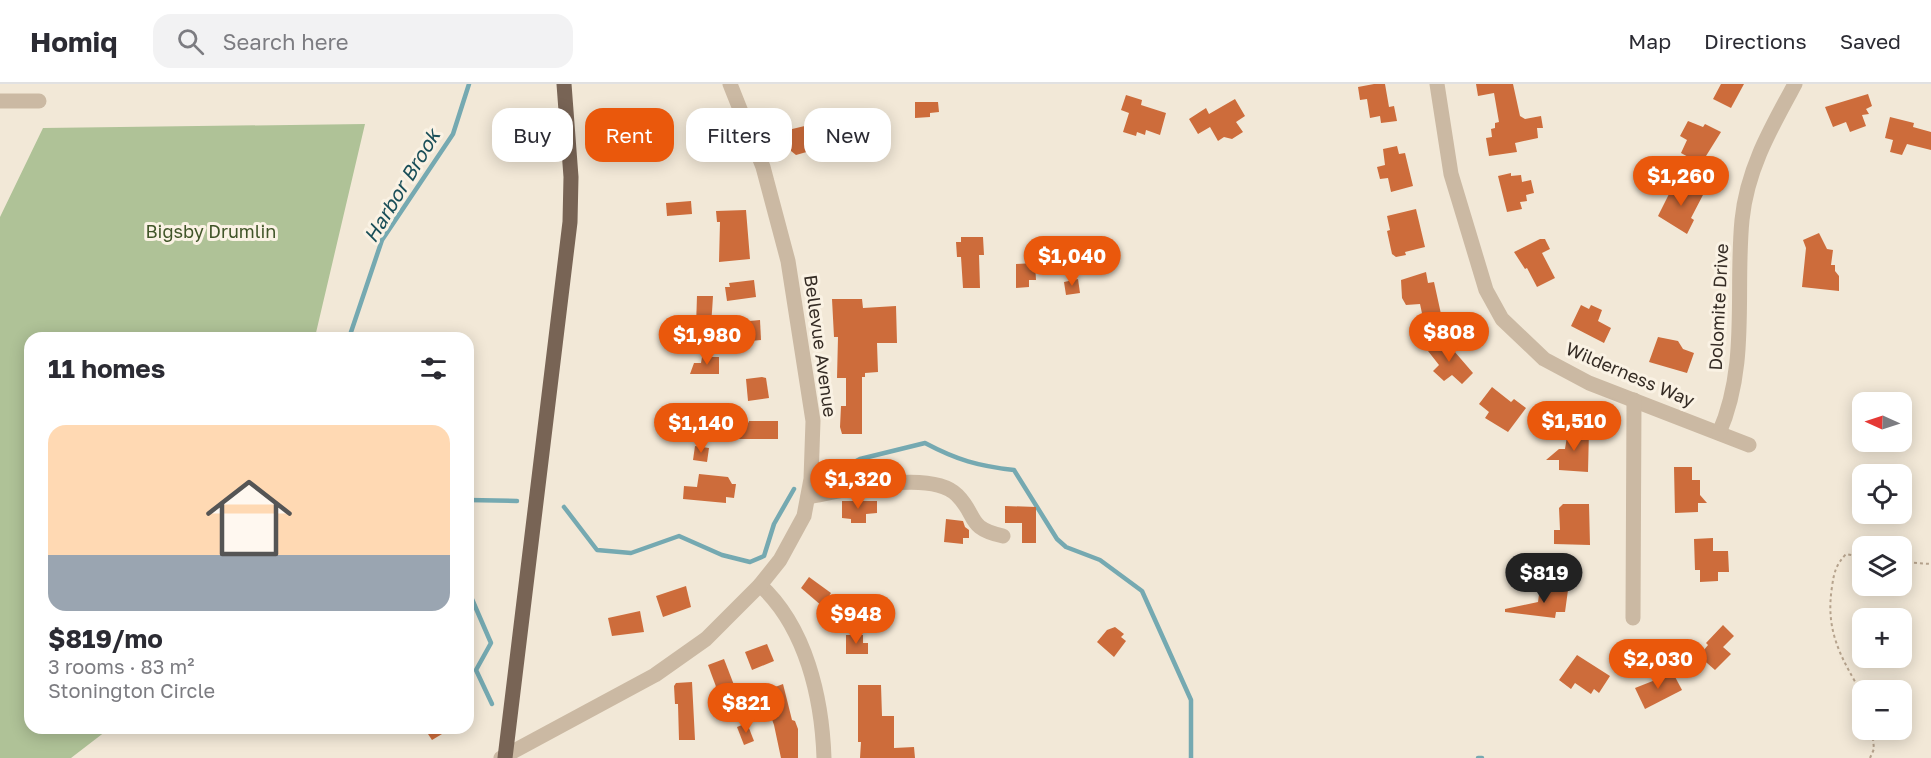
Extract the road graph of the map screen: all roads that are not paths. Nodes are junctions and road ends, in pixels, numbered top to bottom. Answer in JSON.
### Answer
{"nodes":[{"id":1,"x":564,"y":84,"type":"edge"},
{"id":2,"x":730,"y":84,"type":"edge"},
{"id":3,"x":1437,"y":84,"type":"edge"},
{"id":4,"x":1795,"y":84,"type":"edge"},
{"id":5,"x":0,"y":101,"type":"edge"},
{"id":6,"x":39,"y":101,"type":"dead end"},
{"id":7,"x":1634,"y":400,"type":"junction"},
{"id":8,"x":1719,"y":433,"type":"junction"},
{"id":9,"x":1749,"y":445,"type":"dead end"},
{"id":10,"x":808,"y":497,"type":"junction"},
{"id":11,"x":1003,"y":536,"type":"dead end"},
{"id":12,"x":760,"y":585,"type":"junction"},
{"id":13,"x":1633,"y":618,"type":"dead end"},
{"id":14,"x":504,"y":757,"type":"edge"},
{"id":15,"x":824,"y":758,"type":"edge"}],
"edges":[{"from":1,"to":14,"type":"main road"},
{"from":2,"to":10,"type":"street","name":"Bellevue Avenue"},
{"from":3,"to":7,"type":"street","name":"Wilderness Way"},
{"from":4,"to":8,"type":"street","name":"Dolomite Drive"},
{"from":5,"to":6,"type":"street"},
{"from":7,"to":8,"type":"street","name":"Wilderness Way"},
{"from":7,"to":13,"type":"street"},
{"from":8,"to":9,"type":"street","name":"Wilderness Way"},
{"from":10,"to":11,"type":"street"},
{"from":10,"to":12,"type":"street","name":"Bellevue Avenue"},
{"from":12,"to":14,"type":"street","name":"Bellevue Avenue"},
{"from":12,"to":15,"type":"street"}]}
